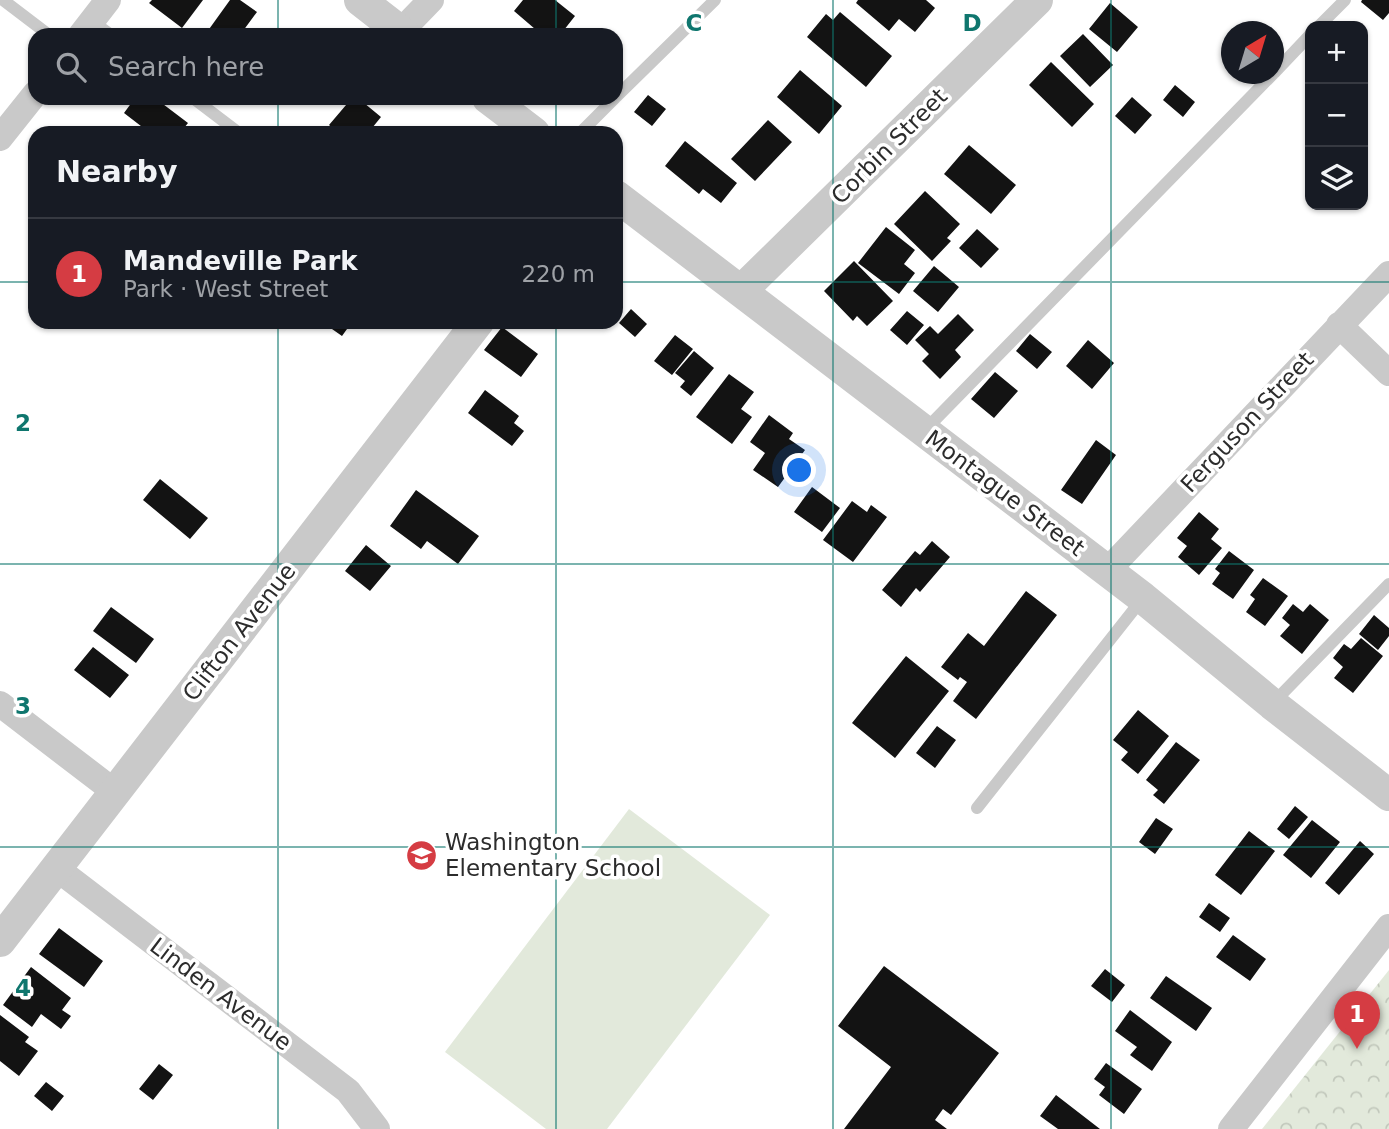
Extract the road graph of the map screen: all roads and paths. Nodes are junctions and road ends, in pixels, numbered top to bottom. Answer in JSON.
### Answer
{"nodes":[{"id":1,"x":4,"y":0,"type":"edge"},
{"id":2,"x":108,"y":0,"type":"edge"},
{"id":3,"x":360,"y":0,"type":"edge"},
{"id":4,"x":431,"y":0,"type":"edge"},
{"id":5,"x":715,"y":0,"type":"edge"},
{"id":6,"x":1037,"y":0,"type":"edge"},
{"id":7,"x":1345,"y":0,"type":"edge"},
{"id":8,"x":1324,"y":21,"type":"edge"},
{"id":9,"x":40,"y":28,"type":"edge"},
{"id":10,"x":96,"y":28,"type":"edge"},
{"id":11,"x":396,"y":28,"type":"edge"},
{"id":12,"x":407,"y":28,"type":"edge"},
{"id":13,"x":1305,"y":40,"type":"edge"},
{"id":14,"x":1284,"y":62,"type":"edge"},
{"id":15,"x":1262,"y":84,"type":"edge"},
{"id":16,"x":623,"y":91,"type":"edge"},
{"id":17,"x":28,"y":103,"type":"edge"},
{"id":18,"x":202,"y":105,"type":"edge"},
{"id":19,"x":497,"y":105,"type":"edge"},
{"id":20,"x":609,"y":105,"type":"edge"},
{"id":21,"x":230,"y":126,"type":"edge"},
{"id":22,"x":525,"y":126,"type":"edge"},
{"id":23,"x":587,"y":126,"type":"edge"},
{"id":24,"x":0,"y":138,"type":"edge"},
{"id":25,"x":623,"y":201,"type":"edge"},
{"id":26,"x":1389,"y":274,"type":"edge"},
{"id":27,"x":741,"y":291,"type":"junction"},
{"id":28,"x":1339,"y":325,"type":"junction"},
{"id":29,"x":473,"y":329,"type":"edge"},
{"id":30,"x":1389,"y":373,"type":"edge"},
{"id":31,"x":924,"y":431,"type":"junction"},
{"id":32,"x":1107,"y":570,"type":"junction"},
{"id":33,"x":1389,"y":584,"type":"edge"},
{"id":34,"x":1143,"y":598,"type":"junction"},
{"id":35,"x":0,"y":704,"type":"edge"},
{"id":36,"x":1272,"y":704,"type":"junction"},
{"id":37,"x":115,"y":792,"type":"junction"},
{"id":38,"x":1389,"y":795,"type":"edge"},
{"id":39,"x":977,"y":807,"type":"dead end"},
{"id":40,"x":56,"y":868,"type":"junction"},
{"id":41,"x":1389,"y":927,"type":"edge"},
{"id":42,"x":0,"y":941,"type":"edge"},
{"id":43,"x":377,"y":1129,"type":"edge"},
{"id":44,"x":1231,"y":1129,"type":"edge"}],
"edges":[{"from":1,"to":9,"type":"lane"},
{"from":2,"to":10,"type":"street"},
{"from":3,"to":11,"type":"street"},
{"from":4,"to":12,"type":"street"},
{"from":5,"to":16,"type":"lane"},
{"from":6,"to":27,"type":"street","name":"Corbin Street"},
{"from":7,"to":8,"type":"lane"},
{"from":13,"to":14,"type":"lane"},
{"from":15,"to":31,"type":"lane"},
{"from":17,"to":24,"type":"street"},
{"from":18,"to":21,"type":"lane"},
{"from":19,"to":22,"type":"street"},
{"from":20,"to":23,"type":"lane"},
{"from":25,"to":27,"type":"street","name":"Montague Street"},
{"from":26,"to":28,"type":"street","name":"Ferguson Street"},
{"from":27,"to":31,"type":"street","name":"Montague Street"},
{"from":28,"to":30,"type":"street"},
{"from":28,"to":32,"type":"street","name":"Ferguson Street"},
{"from":29,"to":37,"type":"street","name":"Clifton Avenue"},
{"from":31,"to":32,"type":"street","name":"Montague Street"},
{"from":32,"to":34,"type":"street","name":"Montague Street"},
{"from":33,"to":36,"type":"lane"},
{"from":34,"to":36,"type":"street","name":"Montague Street"},
{"from":34,"to":39,"type":"lane"},
{"from":35,"to":37,"type":"street"},
{"from":36,"to":38,"type":"street","name":"Montague Street"},
{"from":37,"to":40,"type":"street","name":"Clifton Avenue"},
{"from":40,"to":42,"type":"street","name":"Clifton Avenue"},
{"from":40,"to":43,"type":"street","name":"Linden Avenue"},
{"from":41,"to":44,"type":"street"}]}
